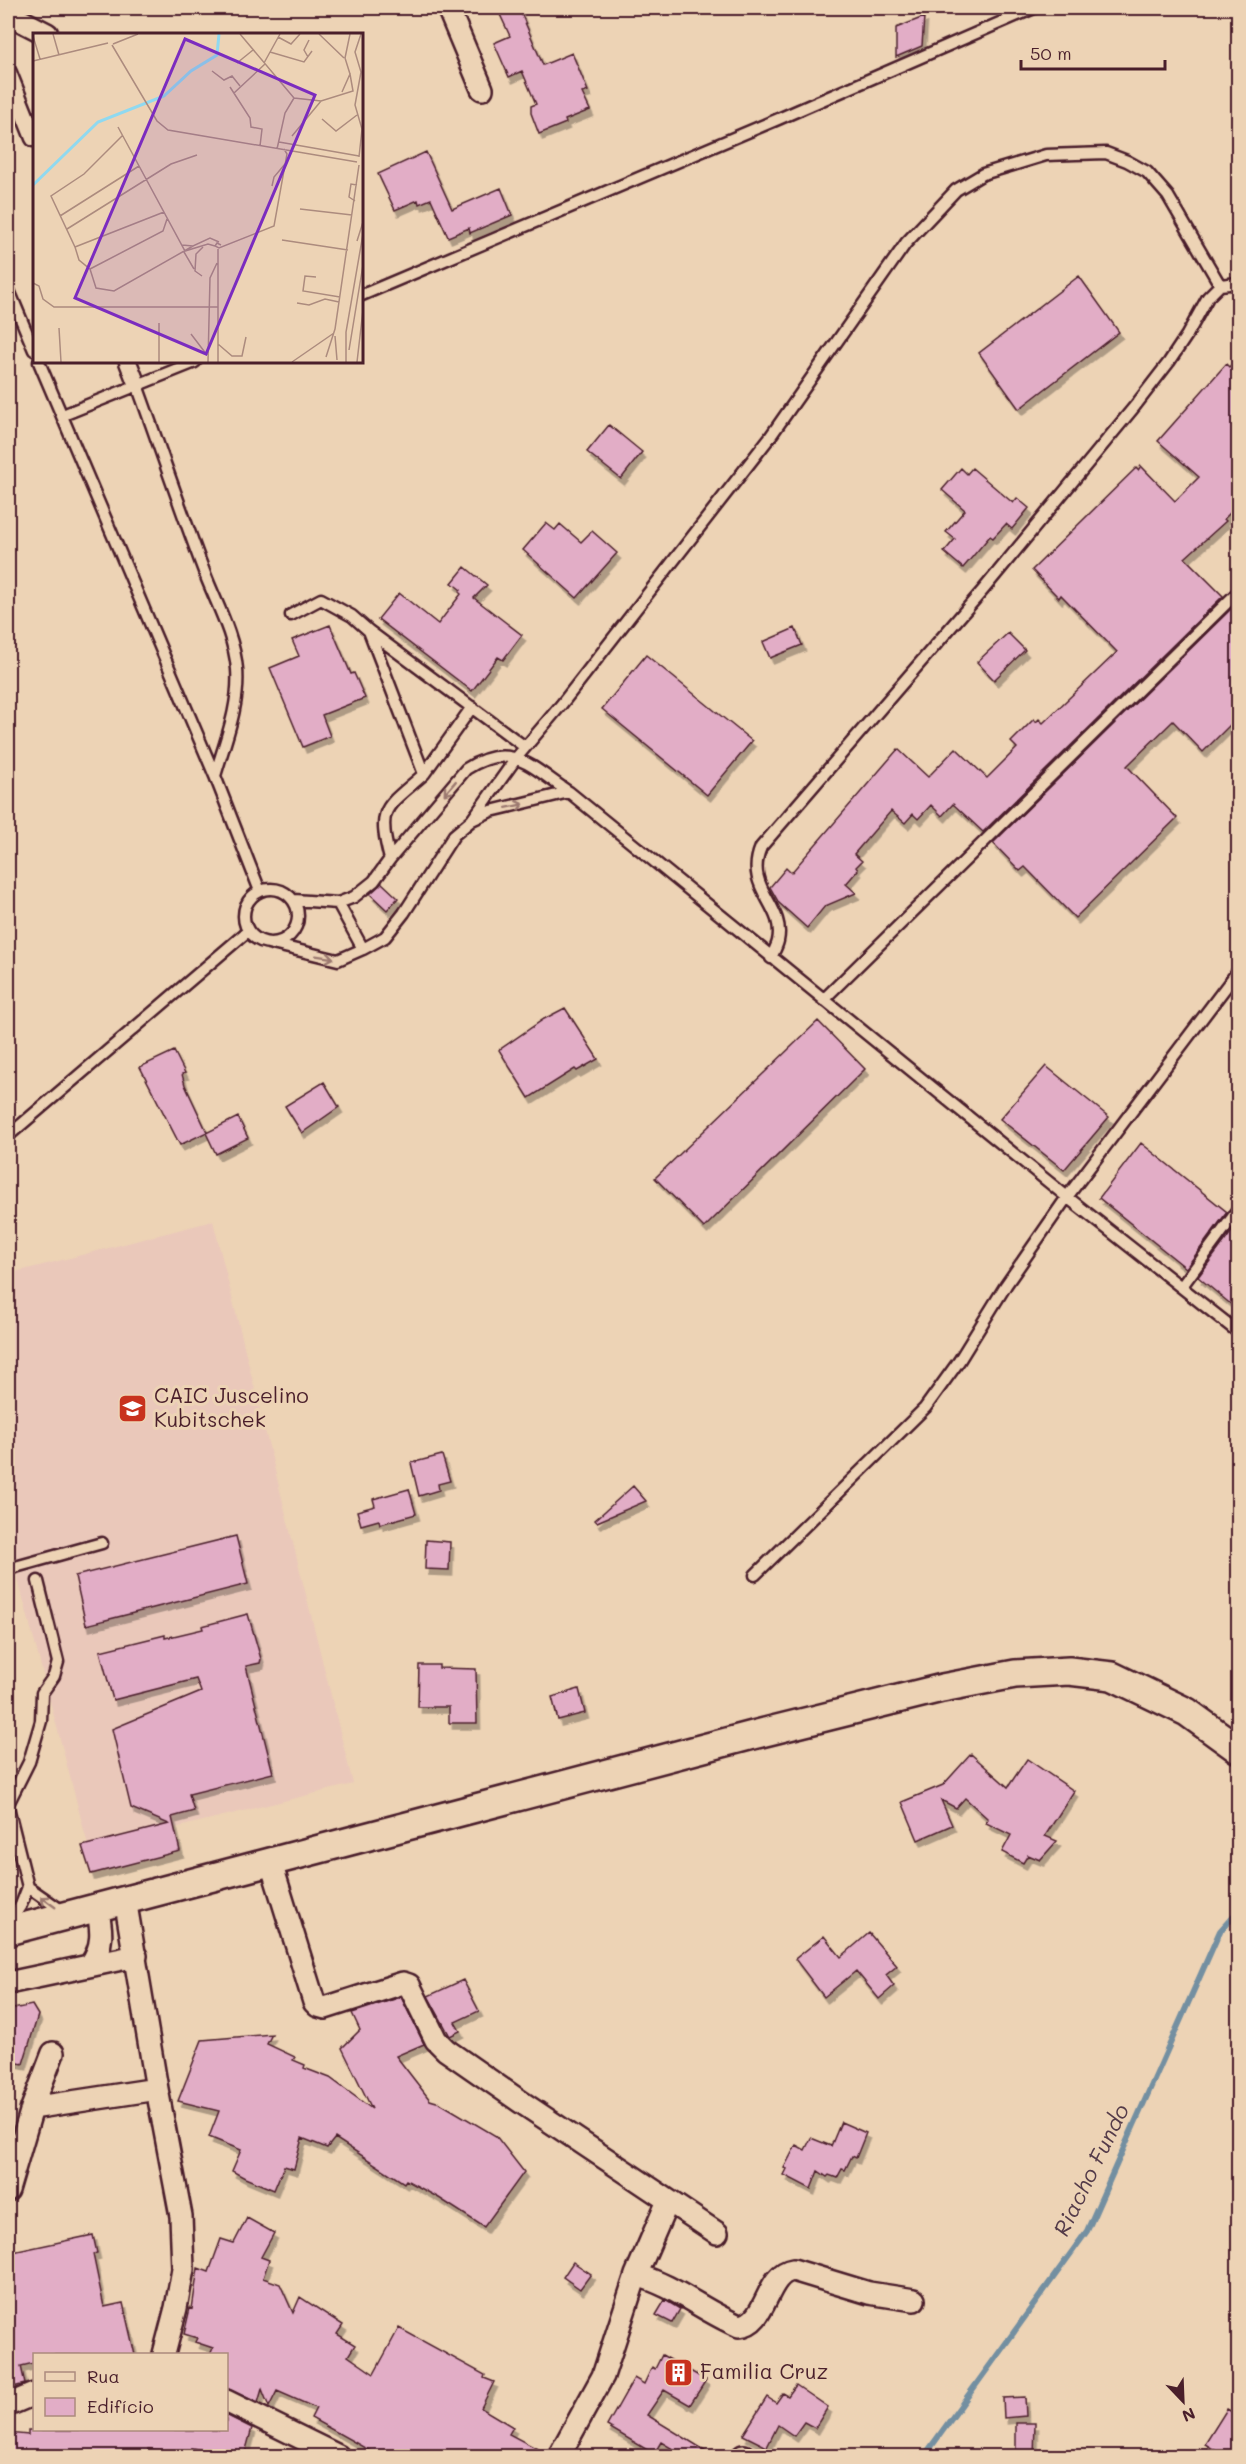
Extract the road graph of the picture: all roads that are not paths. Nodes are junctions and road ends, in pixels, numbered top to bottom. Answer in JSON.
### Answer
{"nodes":[{"id":1,"x":448,"y":8,"type":"edge"},
{"id":2,"x":1034,"y":8,"type":"edge"},
{"id":3,"x":8,"y":14,"type":"edge"},
{"id":4,"x":45,"y":33,"type":"edge"},
{"id":5,"x":8,"y":74,"type":"edge"},
{"id":6,"x":482,"y":89,"type":"dead end"},
{"id":7,"x":33,"y":136,"type":"edge"},
{"id":8,"x":1239,"y":283,"type":"edge"},
{"id":9,"x":1220,"y":285,"type":"junction"},
{"id":10,"x":8,"y":288,"type":"edge"},
{"id":11,"x":363,"y":295,"type":"edge"},
{"id":12,"x":33,"y":348,"type":"edge"},
{"id":13,"x":39,"y":363,"type":"edge"},
{"id":14,"x":128,"y":363,"type":"edge"},
{"id":15,"x":192,"y":363,"type":"edge"},
{"id":16,"x":137,"y":385,"type":"junction"},
{"id":17,"x":63,"y":415,"type":"junction"},
{"id":18,"x":1239,"y":592,"type":"edge"},
{"id":19,"x":291,"y":615,"type":"dead end"},
{"id":20,"x":369,"y":631,"type":"junction"},
{"id":21,"x":472,"y":707,"type":"junction"},
{"id":22,"x":525,"y":747,"type":"junction"},
{"id":23,"x":517,"y":757,"type":"junction"},
{"id":24,"x":424,"y":774,"type":"junction"},
{"id":25,"x":214,"y":776,"type":"junction"},
{"id":26,"x":569,"y":792,"type":"junction"},
{"id":27,"x":472,"y":820,"type":"junction"},
{"id":28,"x":390,"y":859,"type":"junction"},
{"id":29,"x":260,"y":891,"type":"junction"},
{"id":30,"x":294,"y":900,"type":"junction"},
{"id":31,"x":338,"y":903,"type":"junction"},
{"id":32,"x":248,"y":931,"type":"junction"},
{"id":33,"x":268,"y":943,"type":"junction"},
{"id":34,"x":363,"y":949,"type":"junction"},
{"id":35,"x":771,"y":958,"type":"junction"},
{"id":36,"x":1239,"y":971,"type":"edge"},
{"id":37,"x":823,"y":1000,"type":"junction"},
{"id":38,"x":8,"y":1136,"type":"edge"},
{"id":39,"x":1067,"y":1197,"type":"junction"},
{"id":40,"x":1239,"y":1210,"type":"edge"},
{"id":41,"x":1182,"y":1286,"type":"junction"},
{"id":42,"x":1239,"y":1332,"type":"edge"},
{"id":43,"x":102,"y":1543,"type":"dead end"},
{"id":44,"x":8,"y":1569,"type":"edge"},
{"id":45,"x":755,"y":1575,"type":"dead end"},
{"id":46,"x":38,"y":1581,"type":"dead end"},
{"id":47,"x":1239,"y":1749,"type":"edge"},
{"id":48,"x":8,"y":1806,"type":"edge"},
{"id":49,"x":271,"y":1863,"type":"junction"},
{"id":50,"x":28,"y":1887,"type":"junction"},
{"id":51,"x":125,"y":1899,"type":"junction"},
{"id":52,"x":97,"y":1908,"type":"junction"},
{"id":53,"x":69,"y":1915,"type":"junction"},
{"id":54,"x":8,"y":1926,"type":"edge"},
{"id":55,"x":8,"y":1931,"type":"edge"},
{"id":56,"x":136,"y":1956,"type":"junction"},
{"id":57,"x":90,"y":1965,"type":"junction"},
{"id":58,"x":8,"y":1983,"type":"edge"},
{"id":59,"x":53,"y":2053,"type":"dead end"},
{"id":60,"x":157,"y":2089,"type":"junction"},
{"id":61,"x":32,"y":2108,"type":"junction"},
{"id":62,"x":8,"y":2190,"type":"edge"},
{"id":63,"x":668,"y":2201,"type":"junction"},
{"id":64,"x":717,"y":2233,"type":"dead end"},
{"id":65,"x":636,"y":2275,"type":"junction"},
{"id":66,"x":914,"y":2300,"type":"dead end"},
{"id":67,"x":165,"y":2353,"type":"edge"},
{"id":68,"x":33,"y":2394,"type":"edge"},
{"id":69,"x":228,"y":2402,"type":"edge"},
{"id":70,"x":8,"y":2405,"type":"edge"},
{"id":71,"x":338,"y":2457,"type":"edge"},
{"id":72,"x":559,"y":2457,"type":"edge"}],
"edges":[{"from":1,"to":6,"type":"street"},
{"from":2,"to":11,"type":"lane"},
{"from":3,"to":4,"type":"street"},
{"from":5,"to":7,"type":"street"},
{"from":8,"to":9,"type":"lane"},
{"from":9,"to":22,"type":"lane"},
{"from":9,"to":35,"type":"lane"},
{"from":10,"to":12,"type":"lane"},
{"from":13,"to":17,"type":"lane"},
{"from":14,"to":16,"type":"street"},
{"from":15,"to":16,"type":"lane"},
{"from":16,"to":17,"type":"lane"},
{"from":16,"to":25,"type":"lane"},
{"from":17,"to":25,"type":"lane"},
{"from":18,"to":37,"type":"lane"},
{"from":19,"to":20,"type":"lane"},
{"from":20,"to":21,"type":"lane"},
{"from":20,"to":24,"type":"lane"},
{"from":21,"to":22,"type":"lane"},
{"from":21,"to":24,"type":"lane"},
{"from":22,"to":23,"type":"lane"},
{"from":23,"to":26,"type":"lane"},
{"from":23,"to":27,"type":"lane"},
{"from":23,"to":28,"type":"lane","one_way":true},
{"from":24,"to":28,"type":"lane"},
{"from":25,"to":29,"type":"lane"},
{"from":27,"to":26,"type":"lane","one_way":true},
{"from":26,"to":35,"type":"lane"},
{"from":27,"to":34,"type":"lane"},
{"from":28,"to":31,"type":"lane"},
{"from":29,"to":30,"type":"lane"},
{"from":29,"to":32,"type":"lane"},
{"from":30,"to":31,"type":"lane"},
{"from":30,"to":33,"type":"lane"},
{"from":31,"to":34,"type":"lane"},
{"from":32,"to":33,"type":"lane"},
{"from":32,"to":38,"type":"lane"},
{"from":33,"to":34,"type":"lane","one_way":true},
{"from":35,"to":37,"type":"lane"},
{"from":36,"to":39,"type":"lane"},
{"from":37,"to":39,"type":"lane"},
{"from":39,"to":41,"type":"lane"},
{"from":39,"to":45,"type":"lane"},
{"from":40,"to":41,"type":"lane"},
{"from":41,"to":42,"type":"lane"},
{"from":43,"to":44,"type":"lane"},
{"from":46,"to":48,"type":"lane"},
{"from":47,"to":49,"type":"street"},
{"from":48,"to":50,"type":"lane"},
{"from":49,"to":51,"type":"street"},
{"from":49,"to":63,"type":"street"},
{"from":53,"to":50,"type":"lane","one_way":true},
{"from":50,"to":54,"type":"lane"},
{"from":51,"to":52,"type":"street"},
{"from":51,"to":56,"type":"street"},
{"from":52,"to":53,"type":"street"},
{"from":52,"to":57,"type":"street"},
{"from":53,"to":55,"type":"street"},
{"from":56,"to":57,"type":"street"},
{"from":56,"to":60,"type":"street"},
{"from":57,"to":58,"type":"street"},
{"from":59,"to":61,"type":"street"},
{"from":60,"to":61,"type":"street"},
{"from":60,"to":67,"type":"street"},
{"from":61,"to":62,"type":"street"},
{"from":63,"to":64,"type":"street"},
{"from":63,"to":65,"type":"street"},
{"from":65,"to":66,"type":"street"},
{"from":65,"to":72,"type":"street"},
{"from":68,"to":70,"type":"street"},
{"from":69,"to":71,"type":"street"}]}
